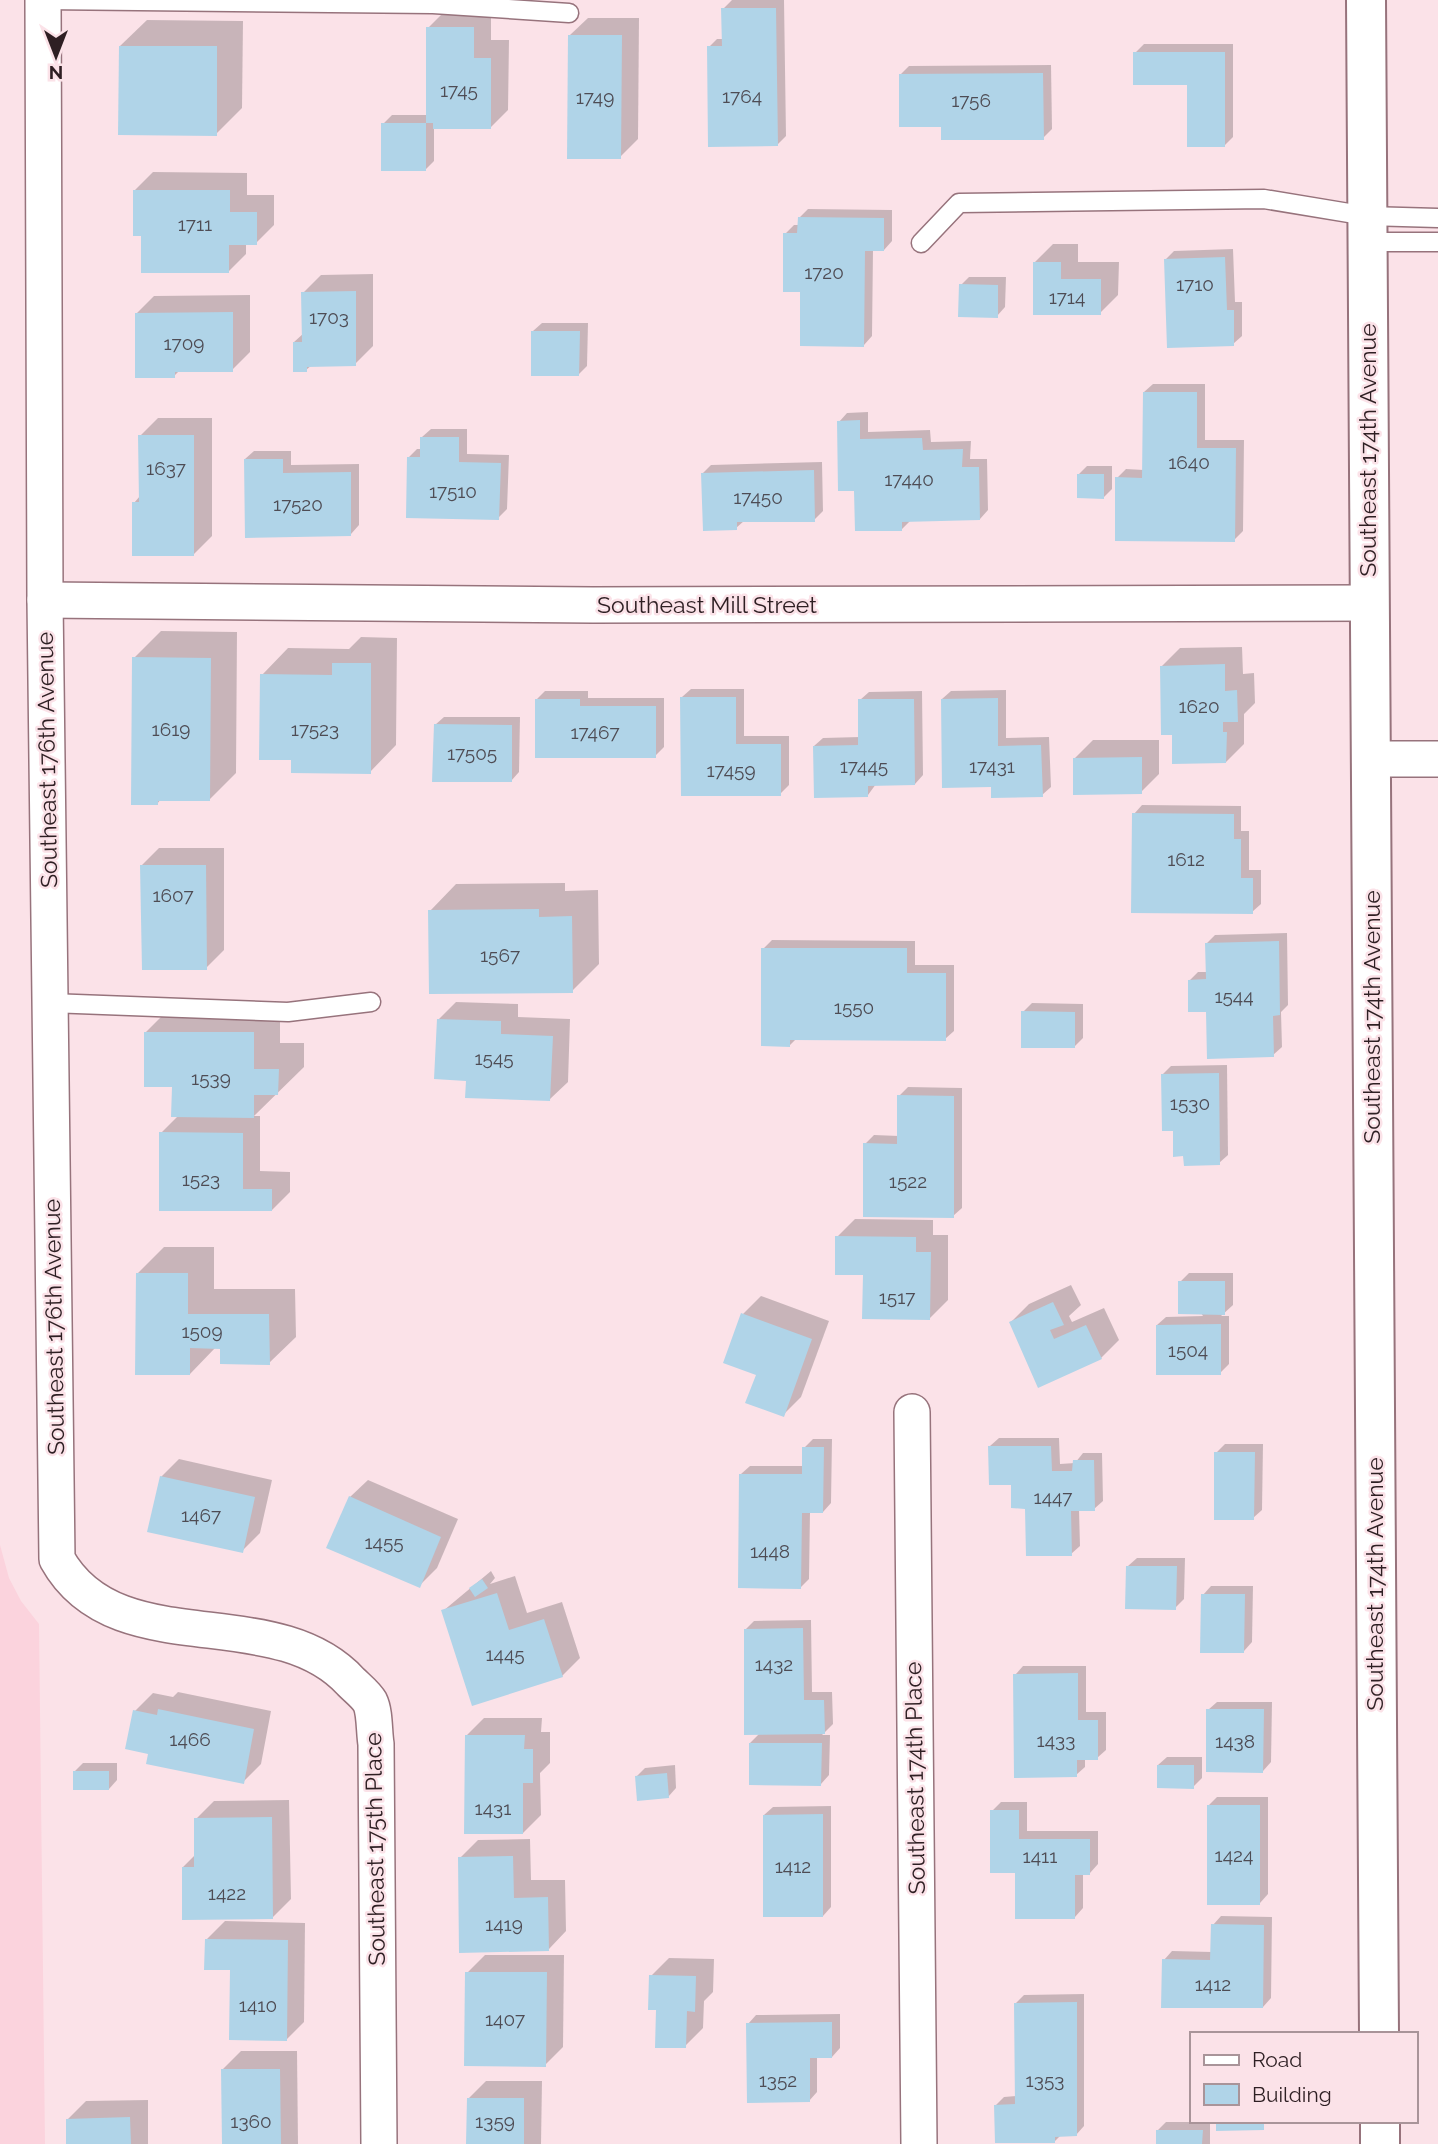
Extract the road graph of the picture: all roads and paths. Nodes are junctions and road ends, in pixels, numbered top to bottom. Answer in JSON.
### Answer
{"nodes":[{"id":1,"x":43,"y":0,"type":"edge"},
{"id":2,"x":1366,"y":0,"type":"edge"},
{"id":3,"x":569,"y":13,"type":"dead end"},
{"id":4,"x":1438,"y":218,"type":"edge"},
{"id":5,"x":1367,"y":229,"type":"junction"},
{"id":6,"x":1438,"y":242,"type":"edge"},
{"id":7,"x":920,"y":243,"type":"dead end"},
{"id":8,"x":45,"y":600,"type":"junction"},
{"id":9,"x":1369,"y":603,"type":"junction"},
{"id":10,"x":1438,"y":758,"type":"edge"},
{"id":11,"x":1370,"y":759,"type":"junction"},
{"id":12,"x":371,"y":1002,"type":"dead end"},
{"id":13,"x":50,"y":1003,"type":"junction"},
{"id":14,"x":912,"y":1412,"type":"dead end"},
{"id":15,"x":56,"y":1519,"type":"joint"},
{"id":16,"x":1379,"y":2032,"type":"edge"},
{"id":17,"x":1380,"y":2123,"type":"edge"},
{"id":18,"x":379,"y":2144,"type":"edge"},
{"id":19,"x":919,"y":2144,"type":"edge"},
{"id":20,"x":1380,"y":2144,"type":"edge"}],
"edges":[{"from":1,"to":3,"type":"lane"},
{"from":1,"to":8,"type":"street","name":"Southeast 176th Avenue"},
{"from":2,"to":5,"type":"street","name":"Southeast 174th Avenue"},
{"from":4,"to":5,"type":"lane"},
{"from":5,"to":6,"type":"lane"},
{"from":5,"to":7,"type":"lane"},
{"from":5,"to":9,"type":"street","name":"Southeast 174th Avenue"},
{"from":8,"to":9,"type":"street","name":"Southeast Mill Street"},
{"from":8,"to":13,"type":"street","name":"Southeast 176th Avenue"},
{"from":9,"to":11,"type":"street","name":"Southeast 174th Avenue"},
{"from":10,"to":11,"type":"street"},
{"from":11,"to":16,"type":"street","name":"Southeast 174th Avenue"},
{"from":12,"to":13,"type":"lane"},
{"from":13,"to":15,"type":"street","name":"Southeast 176th Avenue"},
{"from":14,"to":19,"type":"street","name":"Southeast 174th Place"},
{"from":15,"to":18,"type":"street","name":"Southeast 175th Place"},
{"from":17,"to":20,"type":"street"}]}
